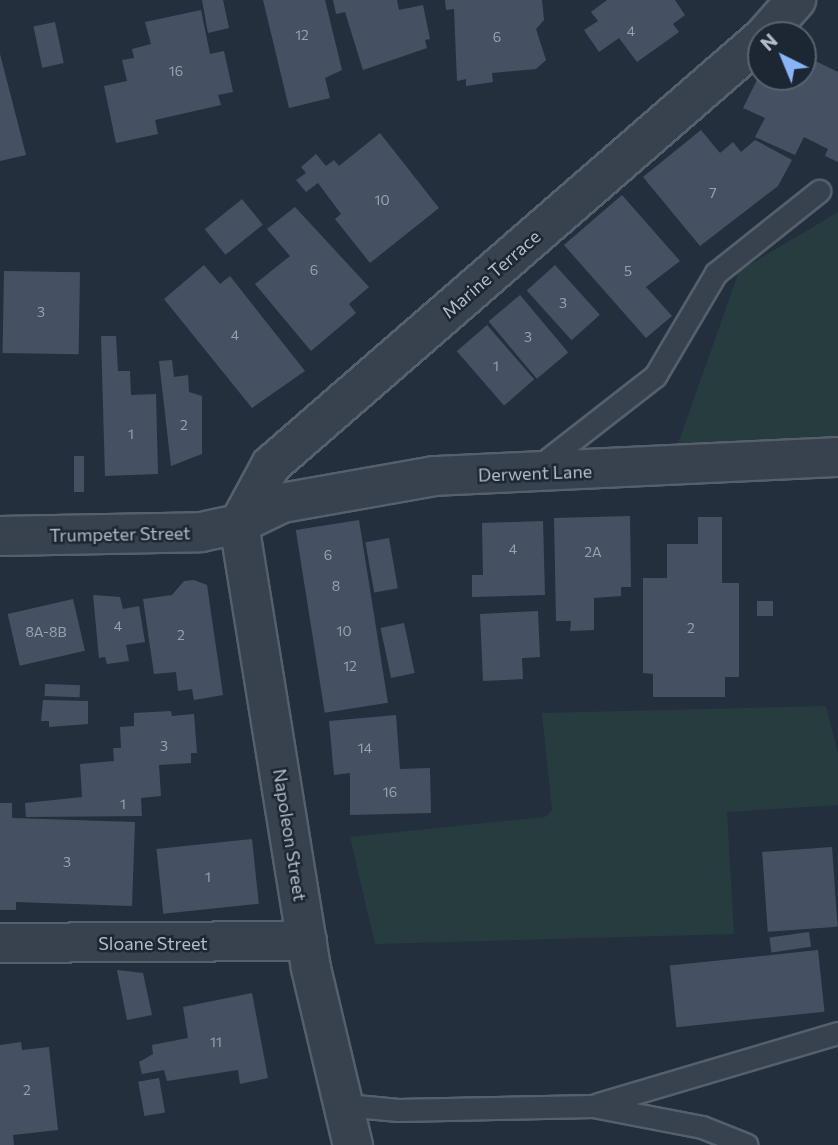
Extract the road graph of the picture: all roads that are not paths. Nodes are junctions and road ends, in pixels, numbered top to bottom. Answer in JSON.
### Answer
{"nodes":[{"id":1,"x":796,"y":0,"type":"edge"},
{"id":2,"x":777,"y":21,"type":"edge"},
{"id":3,"x":747,"y":51,"type":"edge"},
{"id":4,"x":819,"y":191,"type":"dead end"},
{"id":5,"x":838,"y":457,"type":"edge"},
{"id":6,"x":531,"y":473,"type":"junction"},
{"id":7,"x":239,"y":523,"type":"junction"},
{"id":8,"x":0,"y":536,"type":"edge"},
{"id":9,"x":307,"y":941,"type":"junction"},
{"id":10,"x":0,"y":943,"type":"edge"},
{"id":11,"x":838,"y":1033,"type":"edge"},
{"id":12,"x":345,"y":1105,"type":"junction"},
{"id":13,"x":593,"y":1106,"type":"junction"},
{"id":14,"x":353,"y":1145,"type":"edge"},
{"id":15,"x":747,"y":1145,"type":"edge"}],
"edges":[{"from":1,"to":2,"type":"street"},
{"from":3,"to":7,"type":"street","name":"Marine Terrace"},
{"from":4,"to":6,"type":"lane"},
{"from":5,"to":6,"type":"street","name":"Derwent Lane"},
{"from":6,"to":7,"type":"street","name":"Derwent Lane"},
{"from":7,"to":8,"type":"street","name":"Trumpeter Street"},
{"from":7,"to":9,"type":"street","name":"Napoleon Street"},
{"from":9,"to":10,"type":"street","name":"Sloane Street"},
{"from":9,"to":12,"type":"street","name":"Napoleon Street"},
{"from":11,"to":13,"type":"lane"},
{"from":12,"to":13,"type":"lane"},
{"from":12,"to":14,"type":"street","name":"Napoleon Street"},
{"from":13,"to":15,"type":"lane"}]}
